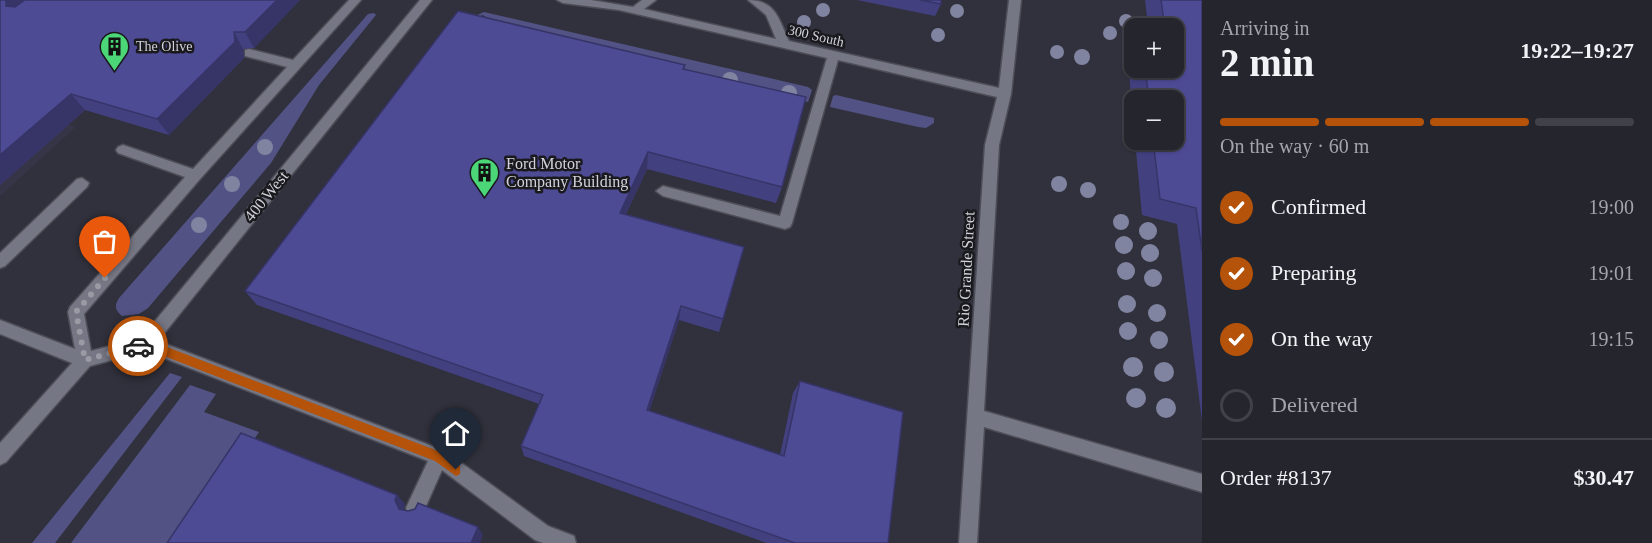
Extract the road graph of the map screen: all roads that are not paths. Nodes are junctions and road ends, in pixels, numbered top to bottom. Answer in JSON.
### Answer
{"nodes":[{"id":1,"x":356,"y":0,"type":"edge"},
{"id":2,"x":426,"y":0,"type":"edge"},
{"id":3,"x":563,"y":0,"type":"edge"},
{"id":4,"x":600,"y":0,"type":"edge"},
{"id":5,"x":651,"y":0,"type":"edge"},
{"id":6,"x":754,"y":0,"type":"edge"},
{"id":7,"x":1015,"y":0,"type":"edge"},
{"id":8,"x":619,"y":7,"type":"junction"},
{"id":9,"x":635,"y":10,"type":"junction"},
{"id":10,"x":784,"y":44,"type":"junction"},
{"id":11,"x":249,"y":53,"type":"edge"},
{"id":12,"x":834,"y":56,"type":"junction"},
{"id":13,"x":296,"y":65,"type":"junction"},
{"id":14,"x":1005,"y":94,"type":"junction"},
{"id":15,"x":123,"y":150,"type":"dead end"},
{"id":16,"x":195,"y":175,"type":"junction"},
{"id":17,"x":82,"y":183,"type":"dead end"},
{"id":18,"x":663,"y":191,"type":"dead end"},
{"id":19,"x":0,"y":262,"type":"edge"},
{"id":20,"x":0,"y":327,"type":"edge"},
{"id":21,"x":146,"y":344,"type":"junction"},
{"id":22,"x":85,"y":360,"type":"junction"},
{"id":23,"x":975,"y":416,"type":"junction"},
{"id":24,"x":0,"y":456,"type":"edge"},
{"id":25,"x":439,"y":457,"type":"junction"},
{"id":26,"x":1202,"y":483,"type":"edge"},
{"id":27,"x":415,"y":508,"type":"edge"},
{"id":28,"x":567,"y":543,"type":"edge"},
{"id":29,"x":968,"y":543,"type":"edge"}],
"edges":[{"from":1,"to":13,"type":"street"},
{"from":2,"to":21,"type":"street","name":"400 West"},
{"from":3,"to":8,"type":"street","name":"300 South"},
{"from":4,"to":8,"type":"street","name":"300 South"},
{"from":5,"to":9,"type":"street"},
{"from":6,"to":10,"type":"street"},
{"from":7,"to":14,"type":"street","name":"Rio Grande Street"},
{"from":8,"to":9,"type":"street","name":"300 South"},
{"from":9,"to":10,"type":"street","name":"300 South"},
{"from":10,"to":12,"type":"street","name":"300 South"},
{"from":11,"to":13,"type":"street"},
{"from":12,"to":14,"type":"street","name":"300 South"},
{"from":12,"to":18,"type":"street"},
{"from":13,"to":16,"type":"street"},
{"from":14,"to":23,"type":"street","name":"Rio Grande Street"},
{"from":15,"to":16,"type":"street"},
{"from":16,"to":22,"type":"street"},
{"from":17,"to":19,"type":"street"},
{"from":20,"to":22,"type":"street"},
{"from":21,"to":22,"type":"street"},
{"from":21,"to":25,"type":"street"},
{"from":22,"to":24,"type":"street"},
{"from":23,"to":26,"type":"street"},
{"from":23,"to":29,"type":"street","name":"Rio Grande Street"},
{"from":25,"to":27,"type":"street"},
{"from":25,"to":28,"type":"street"}]}
